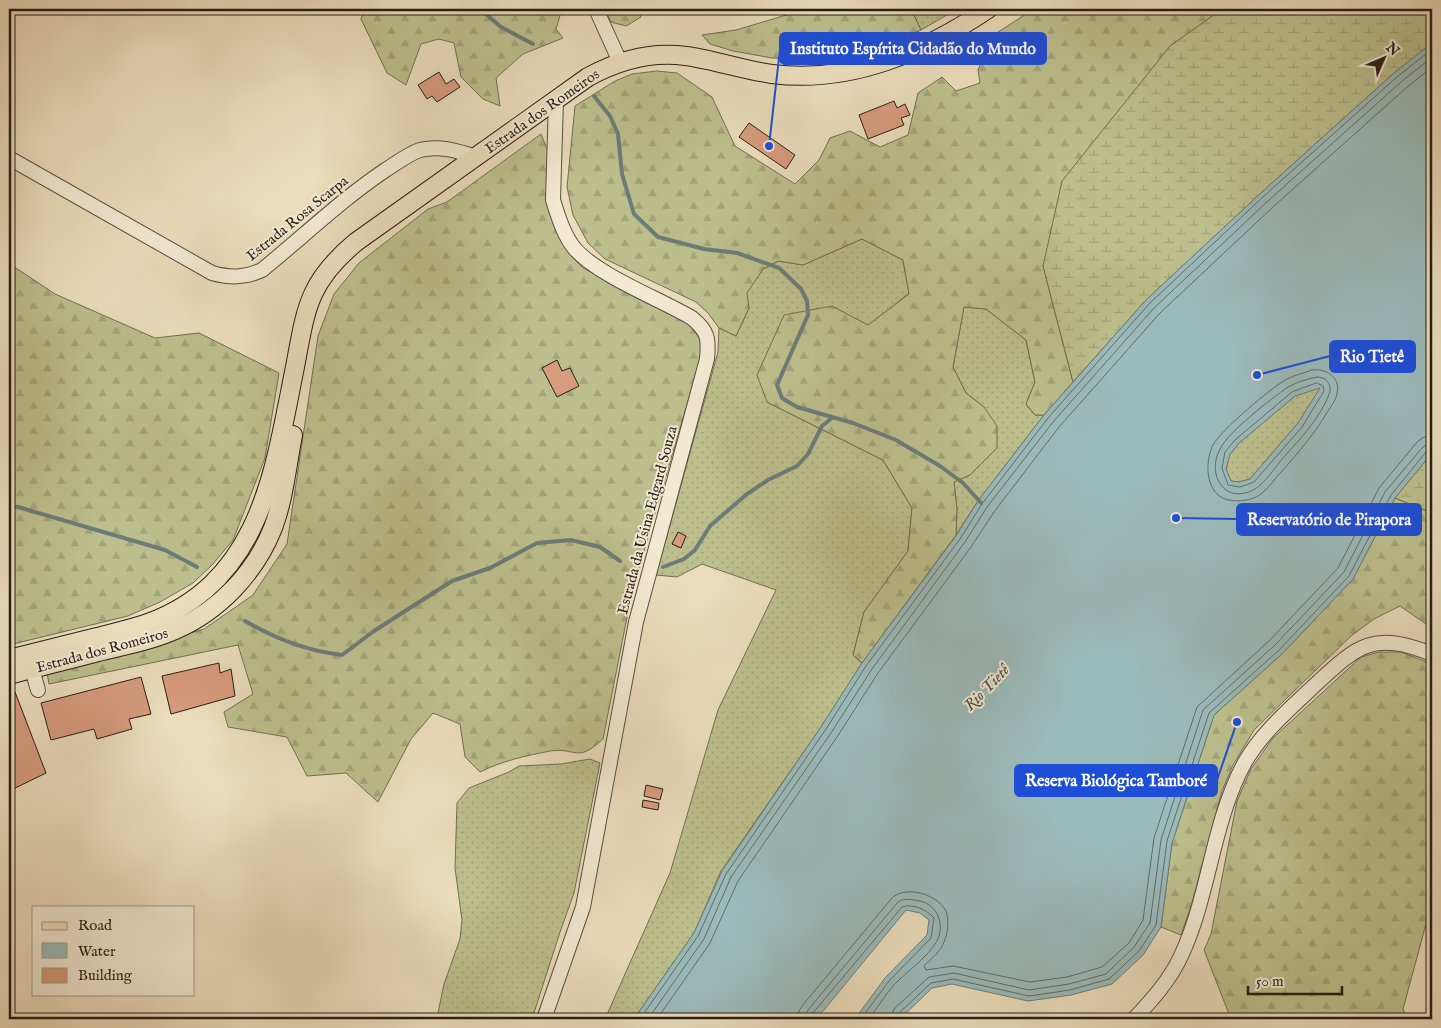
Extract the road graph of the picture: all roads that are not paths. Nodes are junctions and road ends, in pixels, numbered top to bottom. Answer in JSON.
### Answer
{"nodes":[{"id":1,"x":596,"y":9,"type":"edge"},
{"id":2,"x":988,"y":9,"type":"edge"},
{"id":3,"x":620,"y":62,"type":"junction"},
{"id":4,"x":556,"y":100,"type":"junction"},
{"id":5,"x":476,"y":157,"type":"junction"},
{"id":6,"x":9,"y":158,"type":"edge"},
{"id":7,"x":297,"y":354,"type":"junction"},
{"id":8,"x":1432,"y":654,"type":"edge"},
{"id":9,"x":9,"y":659,"type":"edge"},
{"id":10,"x":32,"y":669,"type":"junction"},
{"id":11,"x":9,"y":675,"type":"edge"},
{"id":12,"x":38,"y":690,"type":"dead end"},
{"id":13,"x":544,"y":1019,"type":"edge"},
{"id":14,"x":1134,"y":1019,"type":"edge"}],
"edges":[{"from":1,"to":3,"type":"lane"},
{"from":2,"to":3,"type":"main road","name":"Estrada dos Romeiros"},
{"from":3,"to":4,"type":"main road","name":"Estrada dos Romeiros"},
{"from":4,"to":5,"type":"main road","name":"Estrada dos Romeiros"},
{"from":4,"to":13,"type":"lane","name":"Estrada da Usina Edgard Souza"},
{"from":5,"to":6,"type":"lane","name":"Estrada Rosa Scarpa"},
{"from":5,"to":7,"type":"main road","name":"Estrada dos Romeiros"},
{"from":7,"to":9,"type":"main road","name":"Estrada dos Romeiros"},
{"from":7,"to":10,"type":"main road","name":"Estrada dos Romeiros"},
{"from":8,"to":14,"type":"lane"},
{"from":10,"to":11,"type":"main road","name":"Estrada dos Romeiros"},
{"from":10,"to":12,"type":"lane"}]}
